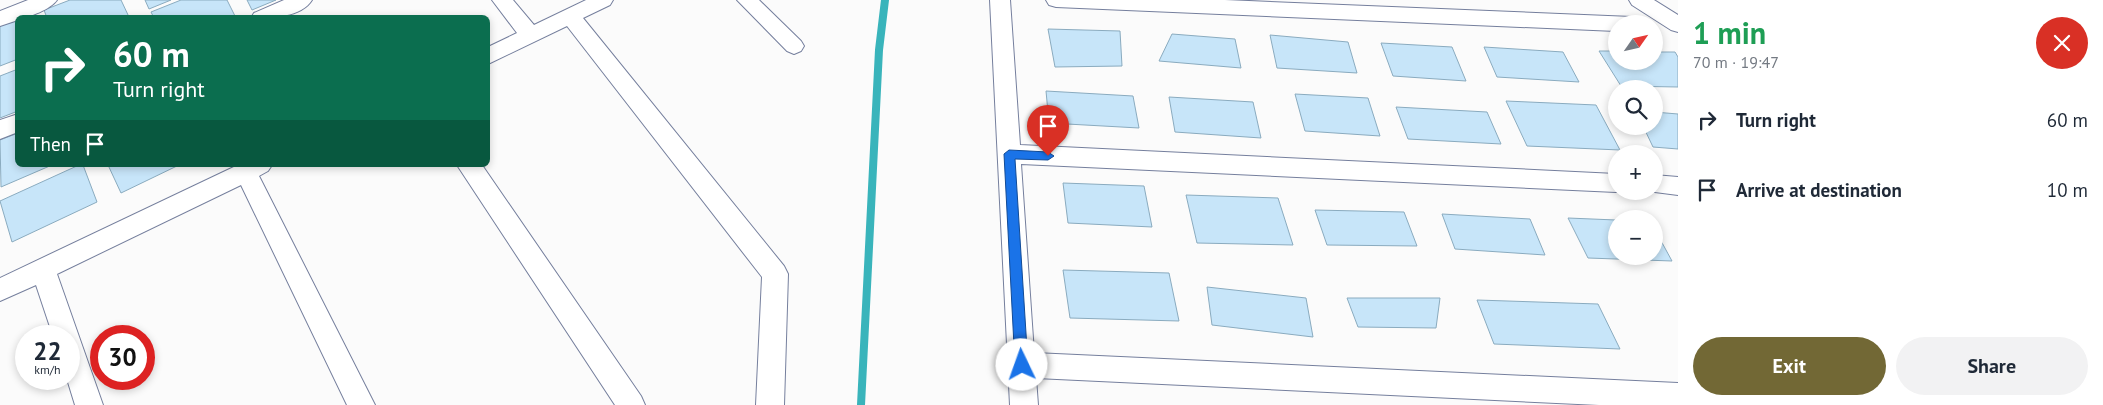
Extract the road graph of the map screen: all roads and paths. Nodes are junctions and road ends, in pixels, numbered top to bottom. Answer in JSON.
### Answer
{"nodes":[{"id":1,"x":47,"y":0,"type":"edge"},
{"id":2,"x":302,"y":0,"type":"edge"},
{"id":3,"x":502,"y":0,"type":"edge"},
{"id":4,"x":603,"y":0,"type":"edge"},
{"id":5,"x":747,"y":0,"type":"edge"},
{"id":6,"x":1000,"y":0,"type":"edge"},
{"id":7,"x":1056,"y":0,"type":"edge"},
{"id":8,"x":1639,"y":0,"type":"edge"},
{"id":9,"x":268,"y":15,"type":"edge"},
{"id":10,"x":570,"y":16,"type":"junction"},
{"id":11,"x":0,"y":19,"type":"edge"},
{"id":12,"x":1608,"y":23,"type":"edge"},
{"id":13,"x":1663,"y":25,"type":"edge"},
{"id":14,"x":1678,"y":25,"type":"edge"},
{"id":15,"x":530,"y":35,"type":"junction"},
{"id":16,"x":794,"y":46,"type":"dead end"},
{"id":17,"x":490,"y":55,"type":"edge"},
{"id":18,"x":15,"y":123,"type":"edge"},
{"id":19,"x":0,"y":130,"type":"edge"},
{"id":20,"x":1009,"y":154,"type":"junction"},
{"id":21,"x":470,"y":167,"type":"edge"},
{"id":22,"x":253,"y":168,"type":"edge"},
{"id":23,"x":1608,"y":183,"type":"edge"},
{"id":24,"x":1663,"y":185,"type":"edge"},
{"id":25,"x":1678,"y":186,"type":"edge"},
{"id":26,"x":43,"y":269,"type":"junction"},
{"id":27,"x":0,"y":290,"type":"edge"},
{"id":28,"x":62,"y":325,"type":"edge"},
{"id":29,"x":1022,"y":365,"type":"junction"},
{"id":30,"x":80,"y":378,"type":"edge"},
{"id":31,"x":1678,"y":396,"type":"edge"},
{"id":32,"x":89,"y":405,"type":"edge"},
{"id":33,"x":361,"y":405,"type":"edge"},
{"id":34,"x":631,"y":405,"type":"edge"},
{"id":35,"x":770,"y":405,"type":"edge"},
{"id":36,"x":1024,"y":405,"type":"edge"}],
"edges":[{"from":1,"to":11,"type":"street"},
{"from":2,"to":9,"type":"street"},
{"from":3,"to":15,"type":"street"},
{"from":4,"to":10,"type":"street"},
{"from":5,"to":16,"type":"street"},
{"from":6,"to":20,"type":"street"},
{"from":7,"to":12,"type":"street"},
{"from":8,"to":14,"type":"street"},
{"from":10,"to":15,"type":"street"},
{"from":10,"to":35,"type":"street"},
{"from":13,"to":14,"type":"street"},
{"from":15,"to":17,"type":"street"},
{"from":18,"to":19,"type":"street"},
{"from":20,"to":23,"type":"street"},
{"from":20,"to":29,"type":"street"},
{"from":21,"to":34,"type":"street"},
{"from":22,"to":26,"type":"street"},
{"from":22,"to":33,"type":"street"},
{"from":24,"to":25,"type":"street"},
{"from":26,"to":27,"type":"street"},
{"from":26,"to":28,"type":"street"},
{"from":29,"to":31,"type":"street"},
{"from":29,"to":36,"type":"street"},
{"from":30,"to":32,"type":"street"}]}
